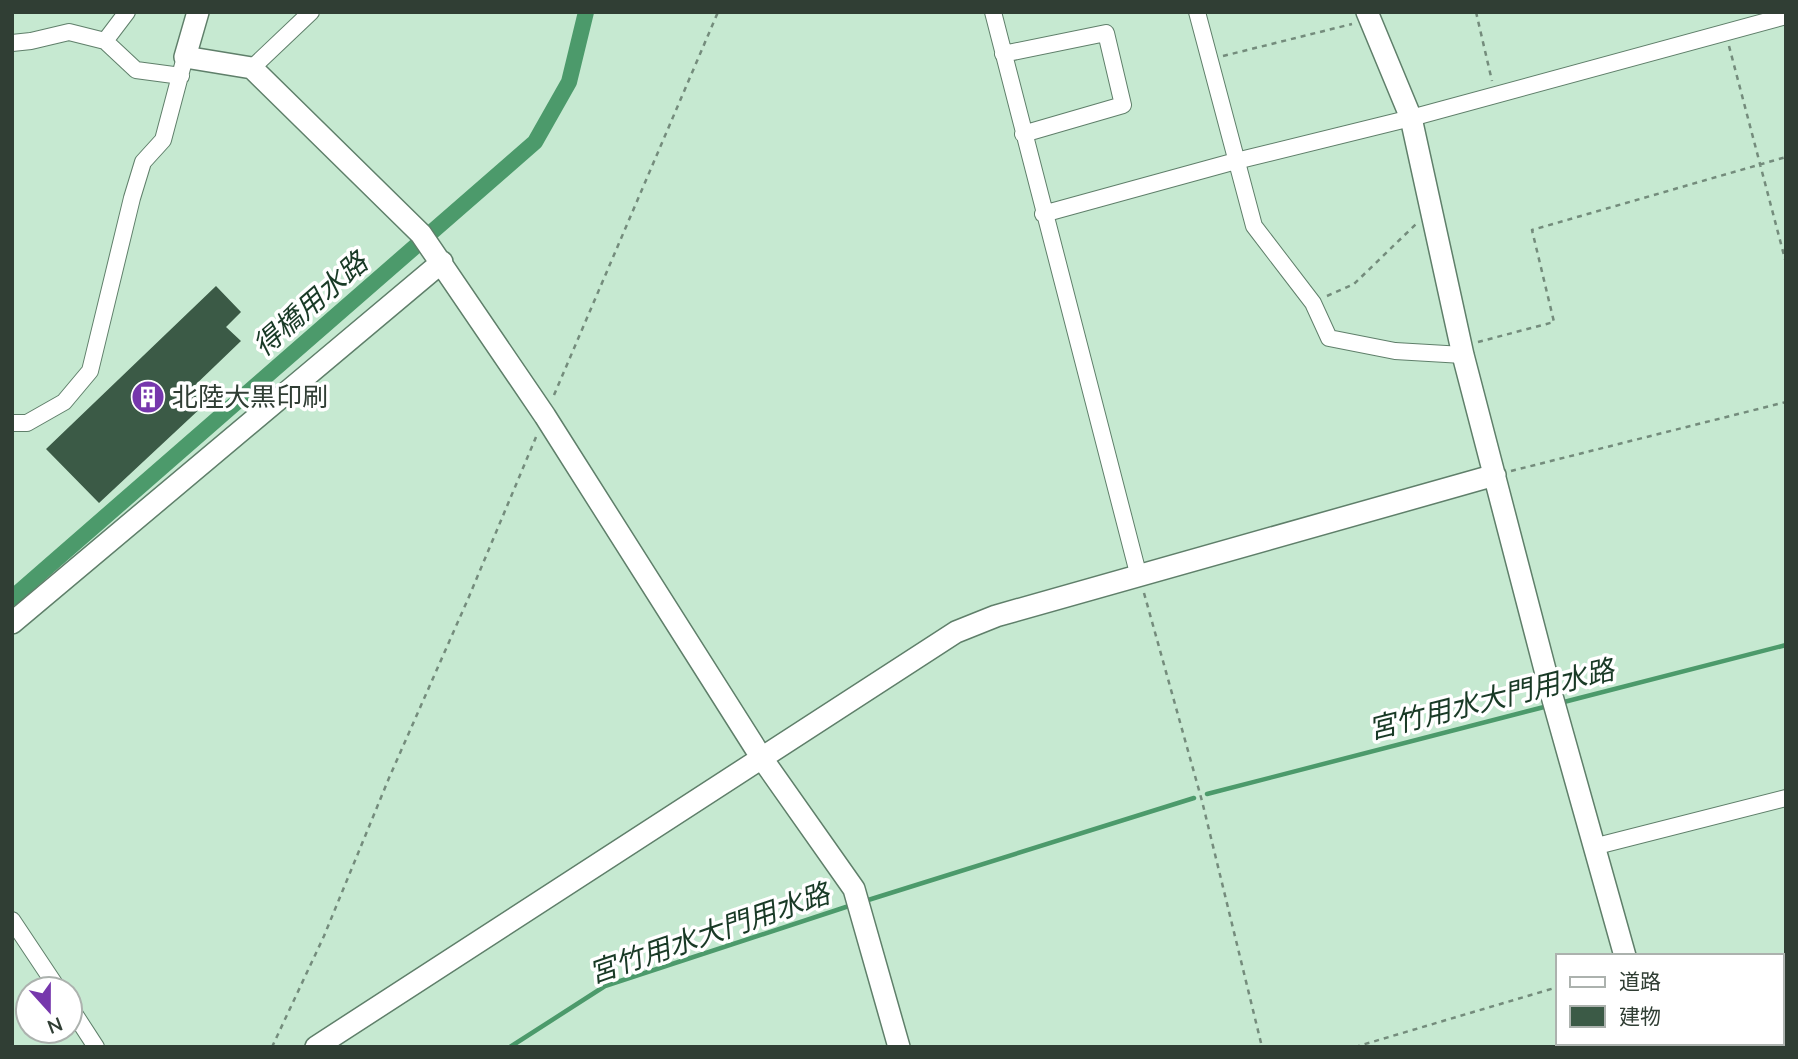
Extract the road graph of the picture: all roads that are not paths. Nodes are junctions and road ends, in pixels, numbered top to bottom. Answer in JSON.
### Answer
{"nodes":[{"id":1,"x":127,"y":12,"type":"edge"},
{"id":2,"x":198,"y":12,"type":"edge"},
{"id":3,"x":311,"y":12,"type":"edge"},
{"id":4,"x":993,"y":12,"type":"edge"},
{"id":5,"x":1197,"y":12,"type":"edge"},
{"id":6,"x":1368,"y":16,"type":"edge"},
{"id":7,"x":1786,"y":16,"type":"edge"},
{"id":8,"x":13,"y":39,"type":"edge"},
{"id":9,"x":105,"y":41,"type":"junction"},
{"id":10,"x":1003,"y":54,"type":"junction"},
{"id":11,"x":183,"y":66,"type":"junction"},
{"id":12,"x":252,"y":68,"type":"junction"},
{"id":13,"x":1411,"y":118,"type":"junction"},
{"id":14,"x":1023,"y":134,"type":"junction"},
{"id":15,"x":1236,"y":161,"type":"junction"},
{"id":16,"x":1043,"y":214,"type":"junction"},
{"id":17,"x":431,"y":248,"type":"junction"},
{"id":18,"x":1462,"y":350,"type":"junction"},
{"id":19,"x":12,"y":424,"type":"edge"},
{"id":20,"x":1495,"y":475,"type":"junction"},
{"id":21,"x":1139,"y":577,"type":"junction"},
{"id":22,"x":12,"y":623,"type":"edge"},
{"id":23,"x":761,"y":757,"type":"junction"},
{"id":24,"x":1786,"y":798,"type":"edge"},
{"id":25,"x":1593,"y":847,"type":"junction"},
{"id":26,"x":12,"y":920,"type":"edge"},
{"id":27,"x":1624,"y":954,"type":"edge"},
{"id":28,"x":49,"y":975,"type":"edge"},
{"id":29,"x":84,"y":1029,"type":"edge"},
{"id":30,"x":96,"y":1047,"type":"edge"},
{"id":31,"x":316,"y":1047,"type":"edge"},
{"id":32,"x":899,"y":1047,"type":"edge"}],
"edges":[{"from":1,"to":9,"type":"street"},
{"from":2,"to":11,"type":"street"},
{"from":3,"to":12,"type":"street"},
{"from":4,"to":10,"type":"street"},
{"from":5,"to":15,"type":"street"},
{"from":6,"to":13,"type":"street"},
{"from":7,"to":13,"type":"street"},
{"from":8,"to":9,"type":"street"},
{"from":9,"to":11,"type":"street"},
{"from":10,"to":14,"type":"street"},
{"from":10,"to":14,"type":"street"},
{"from":11,"to":12,"type":"street"},
{"from":11,"to":19,"type":"street"},
{"from":12,"to":17,"type":"street"},
{"from":13,"to":15,"type":"street"},
{"from":13,"to":18,"type":"street"},
{"from":14,"to":16,"type":"street"},
{"from":15,"to":16,"type":"street"},
{"from":15,"to":18,"type":"street"},
{"from":16,"to":21,"type":"street"},
{"from":17,"to":22,"type":"street"},
{"from":17,"to":23,"type":"street"},
{"from":18,"to":20,"type":"street"},
{"from":20,"to":21,"type":"street"},
{"from":20,"to":25,"type":"street"},
{"from":21,"to":23,"type":"street"},
{"from":23,"to":31,"type":"street"},
{"from":23,"to":32,"type":"street"},
{"from":24,"to":25,"type":"street"},
{"from":25,"to":27,"type":"street"},
{"from":26,"to":28,"type":"street"},
{"from":29,"to":30,"type":"street"}]}
